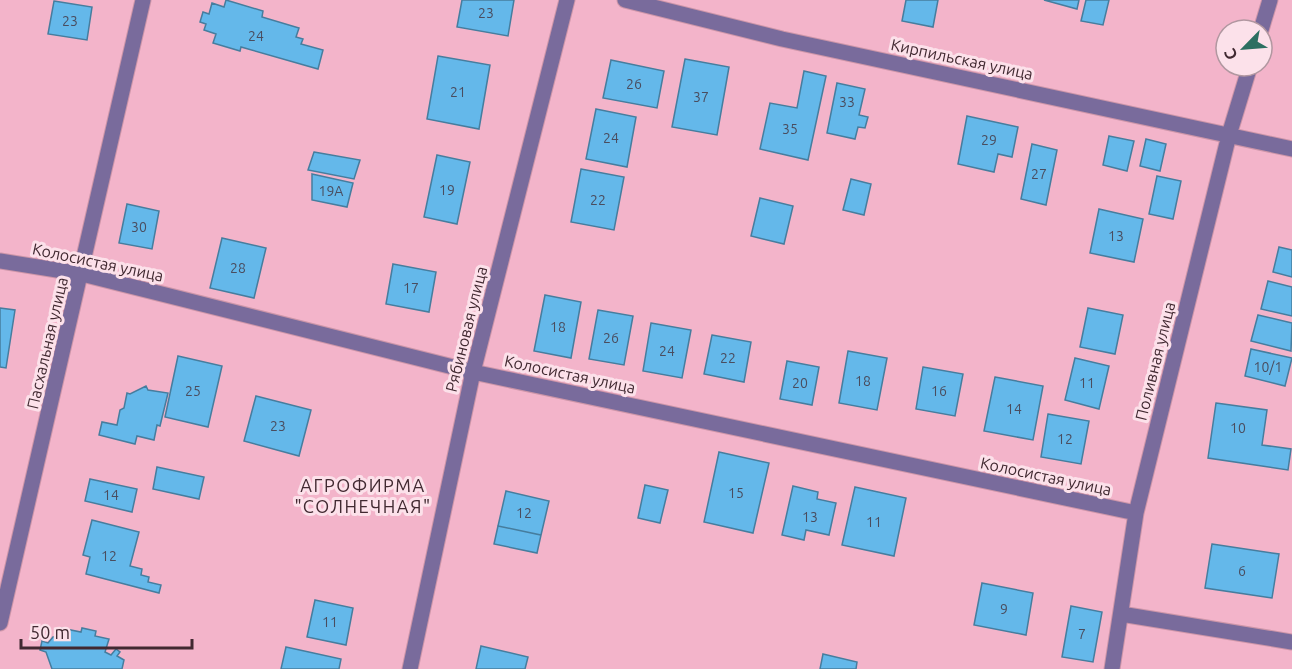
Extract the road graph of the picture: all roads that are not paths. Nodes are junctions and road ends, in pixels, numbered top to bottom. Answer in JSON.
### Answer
{"nodes":[{"id":1,"x":143,"y":0,"type":"edge"},
{"id":2,"x":567,"y":0,"type":"edge"},
{"id":3,"x":625,"y":0,"type":"edge"},
{"id":4,"x":1270,"y":0,"type":"edge"},
{"id":5,"x":1265,"y":18,"type":"edge"},
{"id":6,"x":1246,"y":78,"type":"edge"},
{"id":7,"x":1229,"y":135,"type":"junction"},
{"id":8,"x":1292,"y":149,"type":"edge"},
{"id":9,"x":0,"y":261,"type":"edge"},
{"id":10,"x":82,"y":274,"type":"junction"},
{"id":11,"x":473,"y":372,"type":"junction"},
{"id":12,"x":1136,"y":513,"type":"junction"},
{"id":13,"x":1121,"y":614,"type":"junction"},
{"id":14,"x":0,"y":623,"type":"edge"},
{"id":15,"x":1292,"y":642,"type":"edge"},
{"id":16,"x":410,"y":669,"type":"edge"},
{"id":17,"x":1112,"y":669,"type":"edge"}],
"edges":[{"from":1,"to":10,"type":"street","name":"Пасхальная улица"},
{"from":2,"to":11,"type":"street","name":"Рябиновая улица"},
{"from":3,"to":7,"type":"street","name":"Кирпильская улица"},
{"from":4,"to":5,"type":"street"},
{"from":6,"to":7,"type":"street","name":"Поливная улица"},
{"from":7,"to":8,"type":"street","name":"Кирпильская улица"},
{"from":7,"to":12,"type":"street","name":"Поливная улица"},
{"from":9,"to":10,"type":"street","name":"Колосистая улица"},
{"from":10,"to":11,"type":"street","name":"Колосистая улица"},
{"from":10,"to":14,"type":"street","name":"Пасхальная улица"},
{"from":11,"to":12,"type":"street","name":"Колосистая улица"},
{"from":11,"to":16,"type":"street","name":"Рябиновая улица"},
{"from":12,"to":13,"type":"street","name":"Поливная улица"},
{"from":13,"to":15,"type":"street"},
{"from":13,"to":17,"type":"street","name":"Поливная улица"}]}
